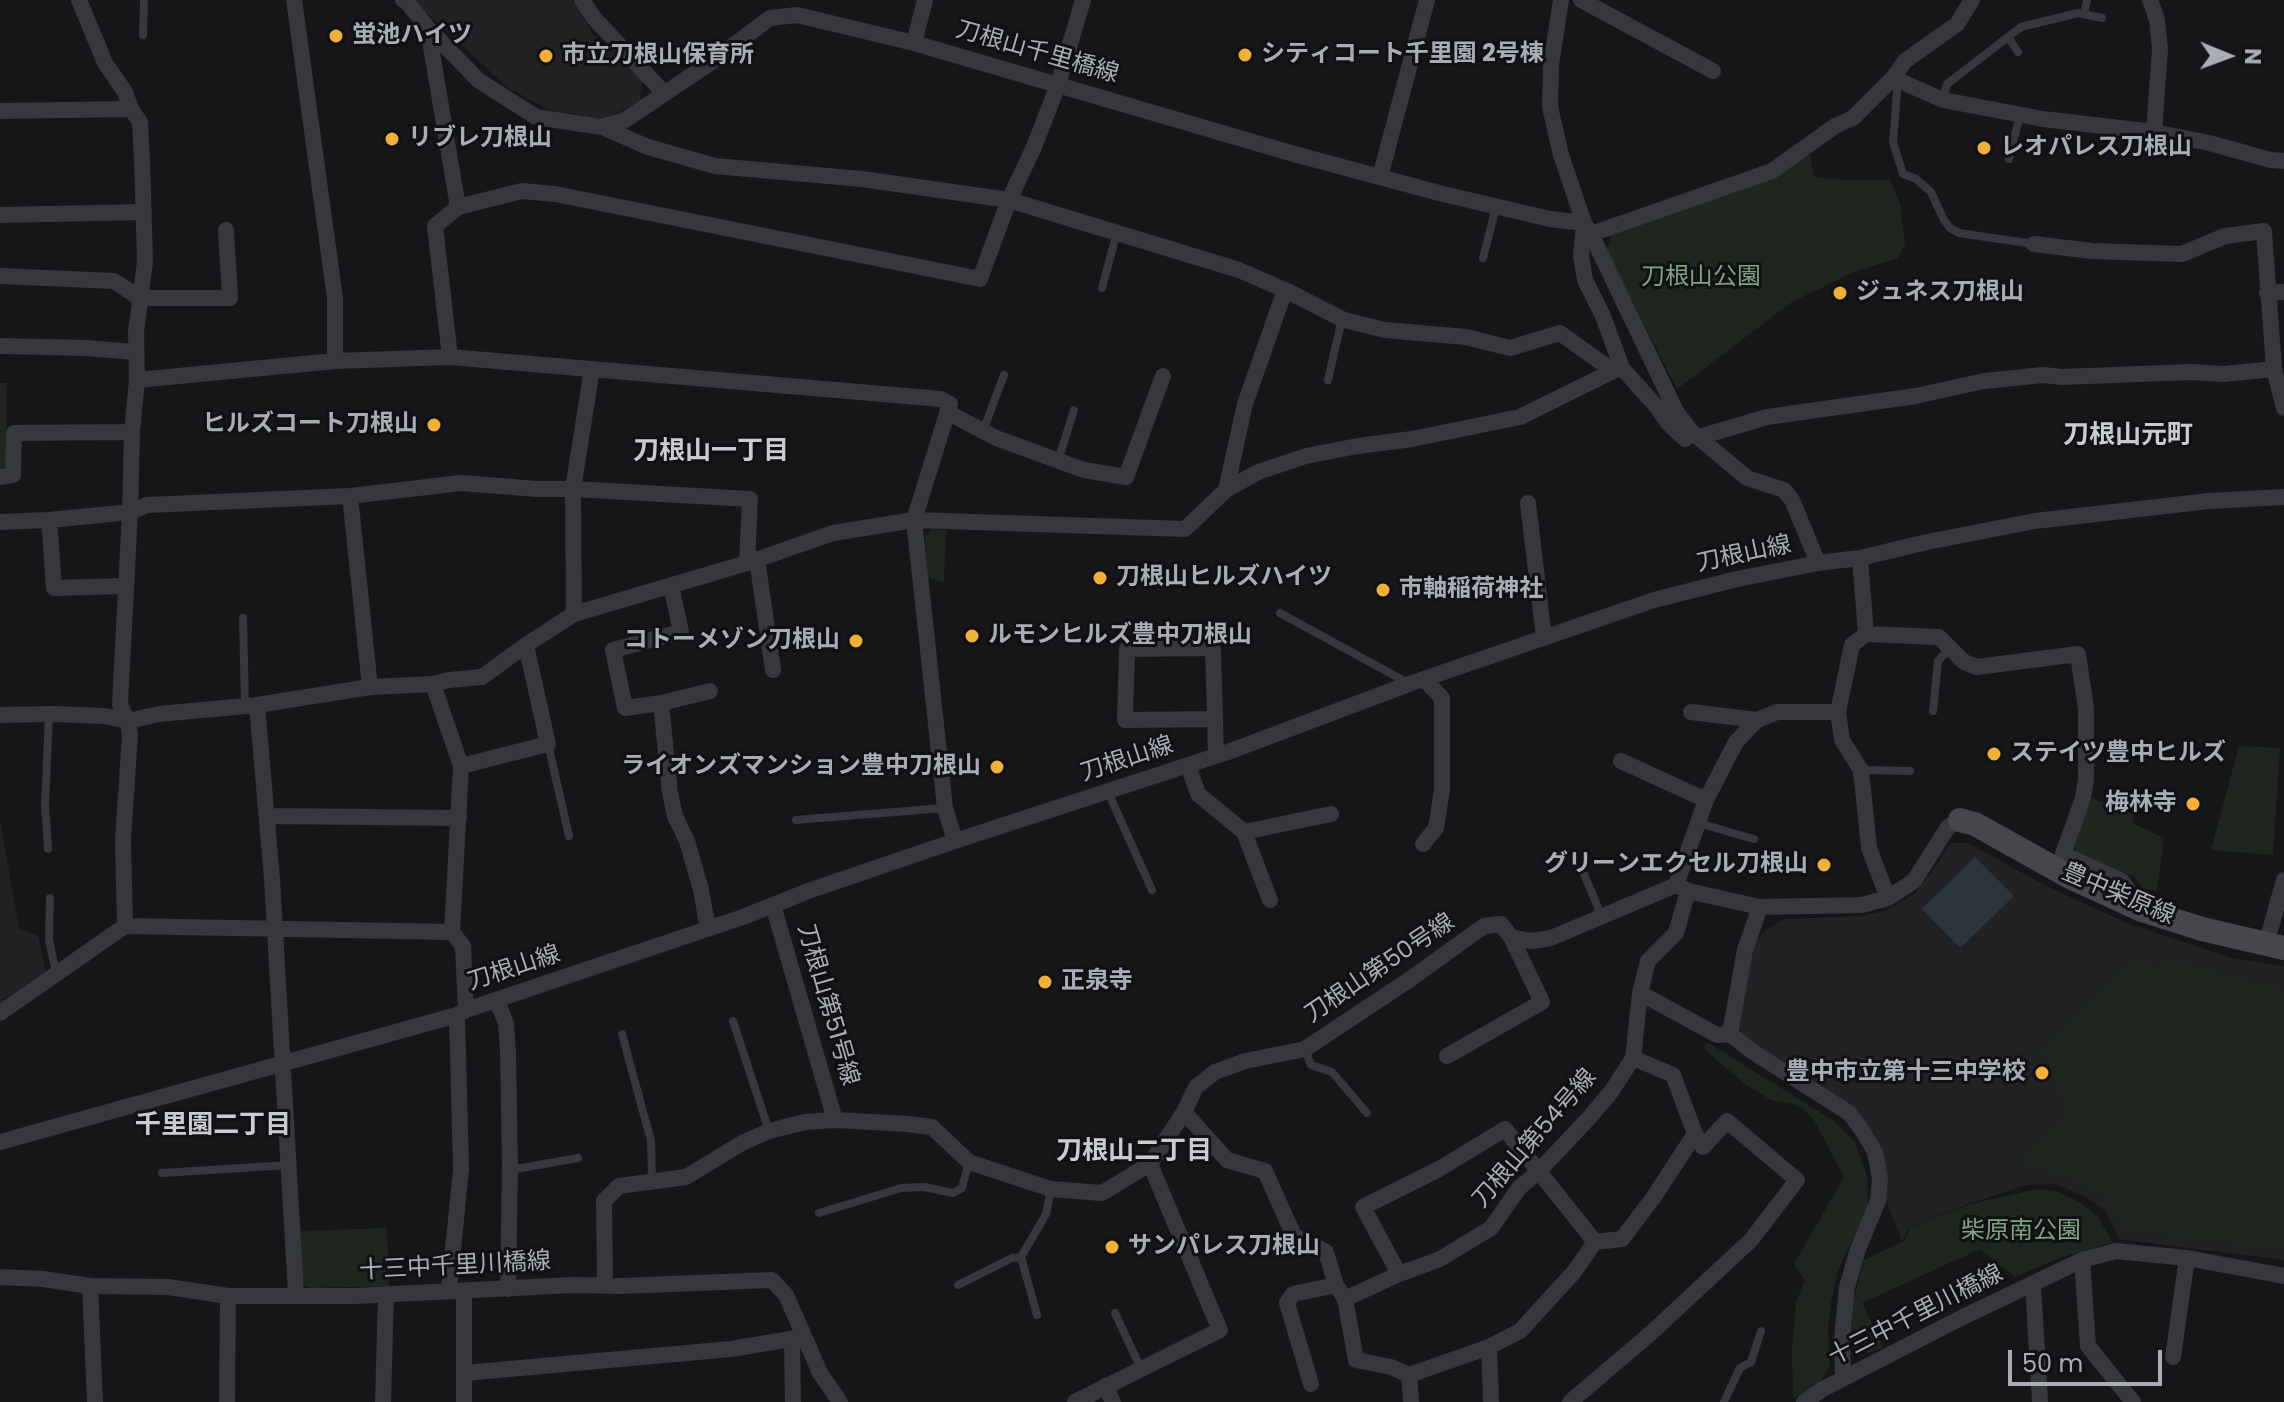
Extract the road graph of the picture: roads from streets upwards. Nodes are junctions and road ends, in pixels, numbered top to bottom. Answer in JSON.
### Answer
{"nodes":[{"id":1,"x":79,"y":0,"type":"edge"},
{"id":2,"x":294,"y":0,"type":"edge"},
{"id":3,"x":403,"y":0,"type":"edge"},
{"id":4,"x":582,"y":0,"type":"edge"},
{"id":5,"x":925,"y":0,"type":"edge"},
{"id":6,"x":1083,"y":0,"type":"edge"},
{"id":7,"x":1427,"y":0,"type":"edge"},
{"id":8,"x":1561,"y":0,"type":"edge"},
{"id":9,"x":1581,"y":0,"type":"edge"},
{"id":10,"x":1972,"y":0,"type":"edge"},
{"id":11,"x":2150,"y":0,"type":"edge"},
{"id":12,"x":428,"y":28,"type":"junction"},
{"id":13,"x":914,"y":43,"type":"junction"},
{"id":14,"x":1713,"y":71,"type":"dead end"},
{"id":15,"x":1895,"y":79,"type":"junction"},
{"id":16,"x":1058,"y":85,"type":"junction"},
{"id":17,"x":664,"y":93,"type":"junction"},
{"id":18,"x":131,"y":109,"type":"junction"},
{"id":19,"x":0,"y":111,"type":"edge"},
{"id":20,"x":602,"y":127,"type":"junction"},
{"id":21,"x":2154,"y":132,"type":"junction"},
{"id":22,"x":2284,"y":161,"type":"edge"},
{"id":23,"x":1380,"y":177,"type":"junction"},
{"id":24,"x":1009,"y":200,"type":"junction"},
{"id":25,"x":458,"y":207,"type":"junction"},
{"id":26,"x":144,"y":212,"type":"junction"},
{"id":27,"x":0,"y":215,"type":"edge"},
{"id":28,"x":1587,"y":228,"type":"junction"},
{"id":29,"x":226,"y":230,"type":"dead end"},
{"id":30,"x":2034,"y":244,"type":"road end"},
{"id":31,"x":0,"y":276,"type":"edge"},
{"id":32,"x":1285,"y":290,"type":"junction"},
{"id":33,"x":2276,"y":292,"type":"edge"},
{"id":34,"x":140,"y":298,"type":"junction"},
{"id":35,"x":0,"y":346,"type":"edge"},
{"id":36,"x":135,"y":352,"type":"junction"},
{"id":37,"x":450,"y":357,"type":"junction"},
{"id":38,"x":335,"y":361,"type":"junction"},
{"id":39,"x":592,"y":369,"type":"junction"},
{"id":40,"x":2274,"y":369,"type":"junction"},
{"id":41,"x":1618,"y":370,"type":"junction"},
{"id":42,"x":1163,"y":376,"type":"dead end"},
{"id":43,"x":137,"y":380,"type":"junction"},
{"id":44,"x":2284,"y":408,"type":"edge"},
{"id":45,"x":947,"y":412,"type":"junction"},
{"id":46,"x":132,"y":432,"type":"junction"},
{"id":47,"x":1696,"y":434,"type":"junction"},
{"id":48,"x":0,"y":477,"type":"edge"},
{"id":49,"x":573,"y":489,"type":"junction"},
{"id":50,"x":1226,"y":490,"type":"junction"},
{"id":51,"x":350,"y":496,"type":"junction"},
{"id":52,"x":2284,"y":497,"type":"edge"},
{"id":53,"x":1528,"y":503,"type":"dead end"},
{"id":54,"x":130,"y":512,"type":"junction"},
{"id":55,"x":49,"y":520,"type":"junction"},
{"id":56,"x":914,"y":520,"type":"junction"},
{"id":57,"x":0,"y":522,"type":"edge"},
{"id":58,"x":1860,"y":558,"type":"junction"},
{"id":59,"x":752,"y":561,"type":"junction"},
{"id":60,"x":1818,"y":563,"type":"junction"},
{"id":61,"x":671,"y":585,"type":"junction"},
{"id":62,"x":125,"y":586,"type":"junction"},
{"id":63,"x":574,"y":614,"type":"junction"},
{"id":64,"x":1866,"y":634,"type":"junction"},
{"id":65,"x":1544,"y":638,"type":"junction"},
{"id":66,"x":526,"y":645,"type":"junction"},
{"id":67,"x":773,"y":670,"type":"dead end"},
{"id":68,"x":1417,"y":681,"type":"junction"},
{"id":69,"x":433,"y":684,"type":"junction"},
{"id":70,"x":370,"y":687,"type":"junction"},
{"id":71,"x":710,"y":691,"type":"dead end"},
{"id":72,"x":661,"y":703,"type":"junction"},
{"id":73,"x":251,"y":705,"type":"junction"},
{"id":74,"x":1691,"y":712,"type":"dead end"},
{"id":75,"x":1838,"y":712,"type":"junction"},
{"id":76,"x":0,"y":715,"type":"edge"},
{"id":77,"x":1214,"y":719,"type":"junction"},
{"id":78,"x":1757,"y":720,"type":"junction"},
{"id":79,"x":128,"y":721,"type":"junction"},
{"id":80,"x":1216,"y":756,"type":"junction"},
{"id":81,"x":1621,"y":761,"type":"dead end"},
{"id":82,"x":1188,"y":765,"type":"junction"},
{"id":83,"x":461,"y":766,"type":"junction"},
{"id":84,"x":1706,"y":800,"type":"junction"},
{"id":85,"x":1331,"y":814,"type":"dead end"},
{"id":86,"x":267,"y":816,"type":"junction"},
{"id":87,"x":459,"y":818,"type":"junction"},
{"id":88,"x":1960,"y":820,"type":"joint"},
{"id":89,"x":1244,"y":832,"type":"junction"},
{"id":90,"x":955,"y":841,"type":"junction"},
{"id":91,"x":1423,"y":844,"type":"dead end"},
{"id":92,"x":2284,"y":880,"type":"edge"},
{"id":93,"x":1682,"y":888,"type":"junction"},
{"id":94,"x":1888,"y":898,"type":"junction"},
{"id":95,"x":1270,"y":900,"type":"dead end"},
{"id":96,"x":773,"y":905,"type":"junction"},
{"id":97,"x":1760,"y":907,"type":"junction"},
{"id":98,"x":2142,"y":910,"type":"junction"},
{"id":99,"x":125,"y":926,"type":"junction"},
{"id":100,"x":708,"y":929,"type":"junction"},
{"id":101,"x":275,"y":930,"type":"junction"},
{"id":102,"x":452,"y":932,"type":"junction"},
{"id":103,"x":1511,"y":937,"type":"junction"},
{"id":104,"x":2275,"y":947,"type":"edge"},
{"id":105,"x":1640,"y":993,"type":"junction"},
{"id":106,"x":497,"y":1001,"type":"junction"},
{"id":107,"x":0,"y":1013,"type":"edge"},
{"id":108,"x":462,"y":1013,"type":"junction"},
{"id":109,"x":1730,"y":1034,"type":"junction"},
{"id":110,"x":1447,"y":1056,"type":"dead end"},
{"id":111,"x":1633,"y":1058,"type":"junction"},
{"id":112,"x":283,"y":1065,"type":"junction"},
{"id":113,"x":1184,"y":1112,"type":"junction"},
{"id":114,"x":835,"y":1120,"type":"junction"},
{"id":115,"x":1695,"y":1134,"type":"junction"},
{"id":116,"x":0,"y":1142,"type":"edge"},
{"id":117,"x":1150,"y":1164,"type":"junction"},
{"id":118,"x":1539,"y":1171,"type":"junction"},
{"id":119,"x":1595,"y":1242,"type":"junction"},
{"id":120,"x":2187,"y":1258,"type":"junction"},
{"id":121,"x":2082,"y":1260,"type":"junction"},
{"id":122,"x":1399,"y":1274,"type":"junction"},
{"id":123,"x":2284,"y":1276,"type":"edge"},
{"id":124,"x":0,"y":1277,"type":"edge"},
{"id":125,"x":2033,"y":1284,"type":"junction"},
{"id":126,"x":605,"y":1285,"type":"junction"},
{"id":127,"x":1336,"y":1285,"type":"junction"},
{"id":128,"x":90,"y":1286,"type":"junction"},
{"id":129,"x":508,"y":1289,"type":"junction"},
{"id":130,"x":456,"y":1291,"type":"junction"},
{"id":131,"x":296,"y":1294,"type":"junction"},
{"id":132,"x":386,"y":1294,"type":"junction"},
{"id":133,"x":228,"y":1296,"type":"junction"},
{"id":134,"x":1345,"y":1299,"type":"junction"},
{"id":135,"x":798,"y":1339,"type":"junction"},
{"id":136,"x":1489,"y":1347,"type":"junction"},
{"id":137,"x":2173,"y":1357,"type":"dead end"},
{"id":138,"x":465,"y":1373,"type":"junction"},
{"id":139,"x":1409,"y":1375,"type":"junction"},
{"id":140,"x":1843,"y":1379,"type":"junction"},
{"id":141,"x":1311,"y":1384,"type":"dead end"},
{"id":142,"x":1105,"y":1386,"type":"junction"},
{"id":143,"x":95,"y":1402,"type":"edge"},
{"id":144,"x":227,"y":1402,"type":"edge"},
{"id":145,"x":383,"y":1402,"type":"edge"},
{"id":146,"x":464,"y":1402,"type":"edge"},
{"id":147,"x":793,"y":1402,"type":"edge"},
{"id":148,"x":840,"y":1402,"type":"edge"},
{"id":149,"x":1075,"y":1402,"type":"edge"},
{"id":150,"x":1113,"y":1402,"type":"edge"},
{"id":151,"x":1411,"y":1402,"type":"edge"},
{"id":152,"x":1491,"y":1402,"type":"edge"},
{"id":153,"x":1570,"y":1402,"type":"edge"},
{"id":154,"x":1804,"y":1402,"type":"edge"},
{"id":155,"x":2040,"y":1402,"type":"edge"},
{"id":156,"x":2133,"y":1402,"type":"edge"}],
"edges":[{"from":1,"to":18,"type":"street"},
{"from":2,"to":38,"type":"street"},
{"from":3,"to":12,"type":"street"},
{"from":4,"to":17,"type":"street"},
{"from":5,"to":13,"type":"street"},
{"from":6,"to":16,"type":"street"},
{"from":7,"to":23,"type":"street"},
{"from":8,"to":28,"type":"street"},
{"from":9,"to":14,"type":"street"},
{"from":10,"to":15,"type":"street"},
{"from":11,"to":21,"type":"street"},
{"from":12,"to":20,"type":"street"},
{"from":12,"to":25,"type":"street"},
{"from":13,"to":16,"type":"street","name":"刀根山千里橋線"},
{"from":13,"to":17,"type":"street","name":"刀根山千里橋線"},
{"from":15,"to":21,"type":"street"},
{"from":15,"to":28,"type":"street"},
{"from":16,"to":23,"type":"street","name":"刀根山千里橋線"},
{"from":16,"to":24,"type":"street"},
{"from":17,"to":20,"type":"street","name":"刀根山千里橋線"},
{"from":18,"to":19,"type":"street"},
{"from":18,"to":26,"type":"street"},
{"from":20,"to":24,"type":"street"},
{"from":21,"to":22,"type":"street"},
{"from":23,"to":28,"type":"street","name":"刀根山千里橋線"},
{"from":24,"to":25,"type":"street"},
{"from":24,"to":32,"type":"street"},
{"from":25,"to":37,"type":"street"},
{"from":26,"to":27,"type":"street"},
{"from":26,"to":34,"type":"street"},
{"from":28,"to":41,"type":"street"},
{"from":28,"to":47,"type":"street"},
{"from":29,"to":34,"type":"street"},
{"from":30,"to":33,"type":"street"},
{"from":31,"to":34,"type":"street"},
{"from":32,"to":41,"type":"street"},
{"from":32,"to":50,"type":"street"},
{"from":33,"to":40,"type":"street"},
{"from":34,"to":36,"type":"street"},
{"from":35,"to":36,"type":"street"},
{"from":36,"to":43,"type":"street"},
{"from":37,"to":38,"type":"street"},
{"from":37,"to":39,"type":"street"},
{"from":38,"to":43,"type":"street"},
{"from":39,"to":45,"type":"street"},
{"from":39,"to":49,"type":"street"},
{"from":40,"to":44,"type":"street"},
{"from":40,"to":47,"type":"street"},
{"from":41,"to":47,"type":"street"},
{"from":41,"to":50,"type":"street"},
{"from":42,"to":45,"type":"street"},
{"from":43,"to":46,"type":"street"},
{"from":45,"to":56,"type":"street"},
{"from":46,"to":48,"type":"street"},
{"from":46,"to":54,"type":"street"},
{"from":47,"to":60,"type":"street"},
{"from":49,"to":51,"type":"street"},
{"from":49,"to":59,"type":"street"},
{"from":49,"to":63,"type":"street"},
{"from":50,"to":56,"type":"street"},
{"from":51,"to":54,"type":"street"},
{"from":51,"to":70,"type":"street"},
{"from":52,"to":58,"type":"street","name":"刀根山線"},
{"from":53,"to":65,"type":"street"},
{"from":54,"to":55,"type":"street"},
{"from":54,"to":62,"type":"street"},
{"from":55,"to":57,"type":"street"},
{"from":55,"to":62,"type":"street"},
{"from":56,"to":59,"type":"street"},
{"from":56,"to":90,"type":"street"},
{"from":58,"to":60,"type":"street","name":"刀根山線"},
{"from":58,"to":64,"type":"street"},
{"from":59,"to":61,"type":"street"},
{"from":59,"to":67,"type":"street"},
{"from":60,"to":65,"type":"street","name":"刀根山線"},
{"from":61,"to":63,"type":"street"},
{"from":61,"to":72,"type":"street"},
{"from":62,"to":79,"type":"street"},
{"from":63,"to":66,"type":"street"},
{"from":64,"to":75,"type":"street"},
{"from":64,"to":98,"type":"street"},
{"from":65,"to":68,"type":"street","name":"刀根山線"},
{"from":66,"to":69,"type":"street"},
{"from":66,"to":83,"type":"street"},
{"from":68,"to":80,"type":"street","name":"刀根山線"},
{"from":68,"to":91,"type":"street"},
{"from":69,"to":70,"type":"street"},
{"from":69,"to":83,"type":"street"},
{"from":70,"to":73,"type":"street"},
{"from":71,"to":72,"type":"street"},
{"from":72,"to":100,"type":"street"},
{"from":73,"to":79,"type":"street"},
{"from":73,"to":86,"type":"street"},
{"from":74,"to":78,"type":"street"},
{"from":75,"to":78,"type":"street"},
{"from":75,"to":94,"type":"street"},
{"from":76,"to":79,"type":"street"},
{"from":77,"to":77,"type":"street"},
{"from":77,"to":80,"type":"street"},
{"from":78,"to":84,"type":"street"},
{"from":79,"to":99,"type":"street"},
{"from":80,"to":82,"type":"street","name":"刀根山線"},
{"from":81,"to":84,"type":"street"},
{"from":82,"to":89,"type":"street"},
{"from":82,"to":90,"type":"street","name":"刀根山線"},
{"from":83,"to":87,"type":"street"},
{"from":84,"to":93,"type":"street"},
{"from":85,"to":89,"type":"street"},
{"from":86,"to":87,"type":"street"},
{"from":86,"to":101,"type":"street"},
{"from":87,"to":102,"type":"street"},
{"from":88,"to":94,"type":"street"},
{"from":88,"to":98,"type":"street","name":"豊中柴原線"},
{"from":89,"to":95,"type":"street"},
{"from":90,"to":96,"type":"street","name":"刀根山線"},
{"from":92,"to":104,"type":"street"},
{"from":93,"to":97,"type":"street"},
{"from":93,"to":103,"type":"street","name":"刀根山第50号線"},
{"from":93,"to":105,"type":"street"},
{"from":94,"to":97,"type":"street"},
{"from":96,"to":100,"type":"street","name":"刀根山線"},
{"from":96,"to":114,"type":"street","name":"刀根山第51号線"},
{"from":97,"to":109,"type":"street"},
{"from":98,"to":104,"type":"street","name":"豊中柴原線"},
{"from":99,"to":101,"type":"street"},
{"from":99,"to":107,"type":"street"},
{"from":100,"to":106,"type":"street","name":"刀根山線"},
{"from":101,"to":102,"type":"street"},
{"from":101,"to":112,"type":"street"},
{"from":102,"to":108,"type":"street"},
{"from":103,"to":110,"type":"street"},
{"from":103,"to":113,"type":"street","name":"刀根山第50号線"},
{"from":105,"to":109,"type":"street"},
{"from":105,"to":111,"type":"street"},
{"from":106,"to":108,"type":"street","name":"刀根山線"},
{"from":106,"to":129,"type":"street"},
{"from":108,"to":112,"type":"street","name":"刀根山線"},
{"from":108,"to":130,"type":"street"},
{"from":109,"to":140,"type":"street"},
{"from":111,"to":115,"type":"street"},
{"from":111,"to":118,"type":"street","name":"刀根山第54号線"},
{"from":112,"to":116,"type":"street","name":"刀根山線"},
{"from":112,"to":131,"type":"street"},
{"from":113,"to":117,"type":"street","name":"刀根山第50号線"},
{"from":113,"to":127,"type":"street"},
{"from":114,"to":117,"type":"street","name":"刀根山第50号線"},
{"from":114,"to":126,"type":"street","name":"刀根山第51号線"},
{"from":115,"to":119,"type":"street"},
{"from":115,"to":153,"type":"street"},
{"from":117,"to":142,"type":"street"},
{"from":118,"to":119,"type":"street"},
{"from":118,"to":122,"type":"street","name":"刀根山第54号線"},
{"from":118,"to":122,"type":"street"},
{"from":119,"to":136,"type":"street"},
{"from":120,"to":121,"type":"street","name":"十三中千里川橋線"},
{"from":120,"to":123,"type":"street","name":"十三中千里川橋線"},
{"from":120,"to":137,"type":"street"},
{"from":121,"to":125,"type":"street","name":"十三中千里川橋線"},
{"from":121,"to":156,"type":"street"},
{"from":122,"to":134,"type":"street","name":"刀根山第54号線"},
{"from":124,"to":128,"type":"street","name":"十三中千里川橋線"},
{"from":125,"to":140,"type":"street","name":"十三中千里川橋線"},
{"from":125,"to":155,"type":"street"},
{"from":126,"to":129,"type":"street","name":"十三中千里川橋線"},
{"from":126,"to":135,"type":"street","name":"十三中千里川橋線"},
{"from":127,"to":134,"type":"street"},
{"from":127,"to":141,"type":"street"},
{"from":128,"to":133,"type":"street","name":"十三中千里川橋線"},
{"from":128,"to":143,"type":"street"},
{"from":129,"to":130,"type":"street","name":"十三中千里川橋線"},
{"from":130,"to":132,"type":"street","name":"十三中千里川橋線"},
{"from":130,"to":138,"type":"street"},
{"from":131,"to":132,"type":"street","name":"十三中千里川橋線"},
{"from":131,"to":133,"type":"street","name":"十三中千里川橋線"},
{"from":132,"to":145,"type":"street"},
{"from":133,"to":144,"type":"street"},
{"from":134,"to":139,"type":"street"},
{"from":135,"to":138,"type":"street"},
{"from":135,"to":147,"type":"street"},
{"from":135,"to":148,"type":"street","name":"十三中千里川橋線"},
{"from":136,"to":139,"type":"street"},
{"from":136,"to":152,"type":"street"},
{"from":138,"to":146,"type":"street"},
{"from":139,"to":151,"type":"street"},
{"from":140,"to":154,"type":"street","name":"十三中千里川橋線"},
{"from":142,"to":149,"type":"street"},
{"from":142,"to":150,"type":"street"}]}
